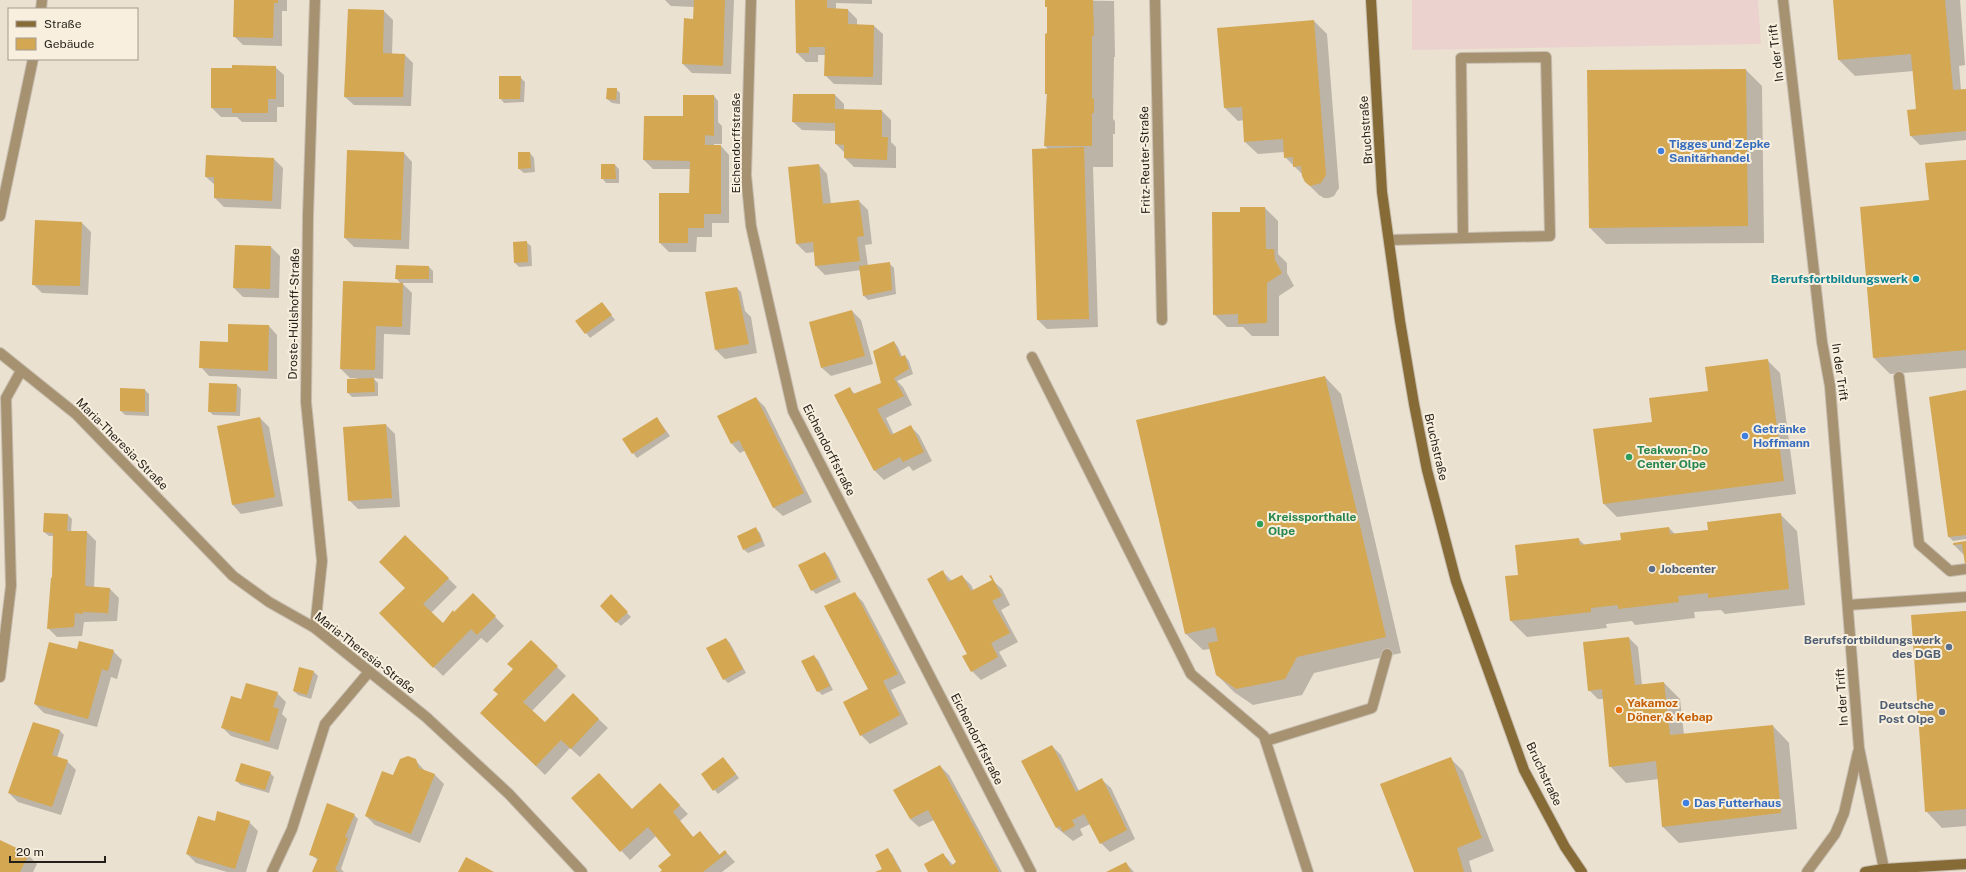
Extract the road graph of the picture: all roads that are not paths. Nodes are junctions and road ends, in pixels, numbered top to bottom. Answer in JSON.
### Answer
{"nodes":[{"id":1,"x":315,"y":0,"type":"edge"},
{"id":2,"x":751,"y":0,"type":"edge"},
{"id":3,"x":1155,"y":0,"type":"edge"},
{"id":4,"x":1370,"y":0,"type":"edge"},
{"id":5,"x":1783,"y":0,"type":"edge"},
{"id":6,"x":34,"y":60,"type":"edge"},
{"id":7,"x":1,"y":212,"type":"edge"},
{"id":8,"x":1463,"y":238,"type":"junction"},
{"id":9,"x":1389,"y":240,"type":"junction"},
{"id":10,"x":1162,"y":320,"type":"dead end"},
{"id":11,"x":0,"y":353,"type":"edge"},
{"id":12,"x":1032,"y":357,"type":"dead end"},
{"id":13,"x":21,"y":371,"type":"junction"},
{"id":14,"x":1898,"y":377,"type":"dead end"},
{"id":15,"x":1966,"y":570,"type":"edge"},
{"id":16,"x":1966,"y":597,"type":"edge"},
{"id":17,"x":1848,"y":605,"type":"junction"},
{"id":18,"x":315,"y":628,"type":"junction"},
{"id":19,"x":1387,"y":654,"type":"dead end"},
{"id":20,"x":368,"y":673,"type":"junction"},
{"id":21,"x":0,"y":677,"type":"edge"},
{"id":22,"x":1266,"y":741,"type":"junction"},
{"id":23,"x":1859,"y":748,"type":"junction"},
{"id":24,"x":1966,"y":864,"type":"edge"},
{"id":25,"x":1884,"y":868,"type":"junction"},
{"id":26,"x":272,"y":872,"type":"edge"},
{"id":27,"x":582,"y":872,"type":"edge"},
{"id":28,"x":1031,"y":872,"type":"edge"},
{"id":29,"x":1308,"y":872,"type":"edge"},
{"id":30,"x":1582,"y":872,"type":"edge"},
{"id":31,"x":1807,"y":872,"type":"edge"},
{"id":32,"x":1866,"y":872,"type":"edge"}],
"edges":[{"from":1,"to":18,"type":"street","name":"Droste-Hülshoff-Straße"},
{"from":2,"to":28,"type":"street","name":"Eichendorffstraße"},
{"from":3,"to":10,"type":"street","name":"Fritz-Reuter-Straße"},
{"from":4,"to":9,"type":"main road","name":"Bruchstraße"},
{"from":5,"to":17,"type":"street","name":"In der Trift"},
{"from":6,"to":7,"type":"street"},
{"from":8,"to":8,"type":"street"},
{"from":8,"to":9,"type":"street"},
{"from":9,"to":30,"type":"main road","name":"Bruchstraße"},
{"from":11,"to":13,"type":"street","name":"Maria-Theresia-Straße"},
{"from":12,"to":22,"type":"street"},
{"from":13,"to":18,"type":"street","name":"Maria-Theresia-Straße"},
{"from":13,"to":21,"type":"street"},
{"from":14,"to":15,"type":"street"},
{"from":16,"to":17,"type":"street"},
{"from":17,"to":23,"type":"street","name":"In der Trift"},
{"from":18,"to":20,"type":"street","name":"Maria-Theresia-Straße"},
{"from":19,"to":22,"type":"street"},
{"from":20,"to":26,"type":"street"},
{"from":20,"to":27,"type":"street","name":"Maria-Theresia-Straße"},
{"from":22,"to":29,"type":"street"},
{"from":23,"to":25,"type":"street","name":"In der Trift"},
{"from":23,"to":31,"type":"street","name":"In der Trift"},
{"from":24,"to":25,"type":"main road"},
{"from":25,"to":32,"type":"main road"}]}
